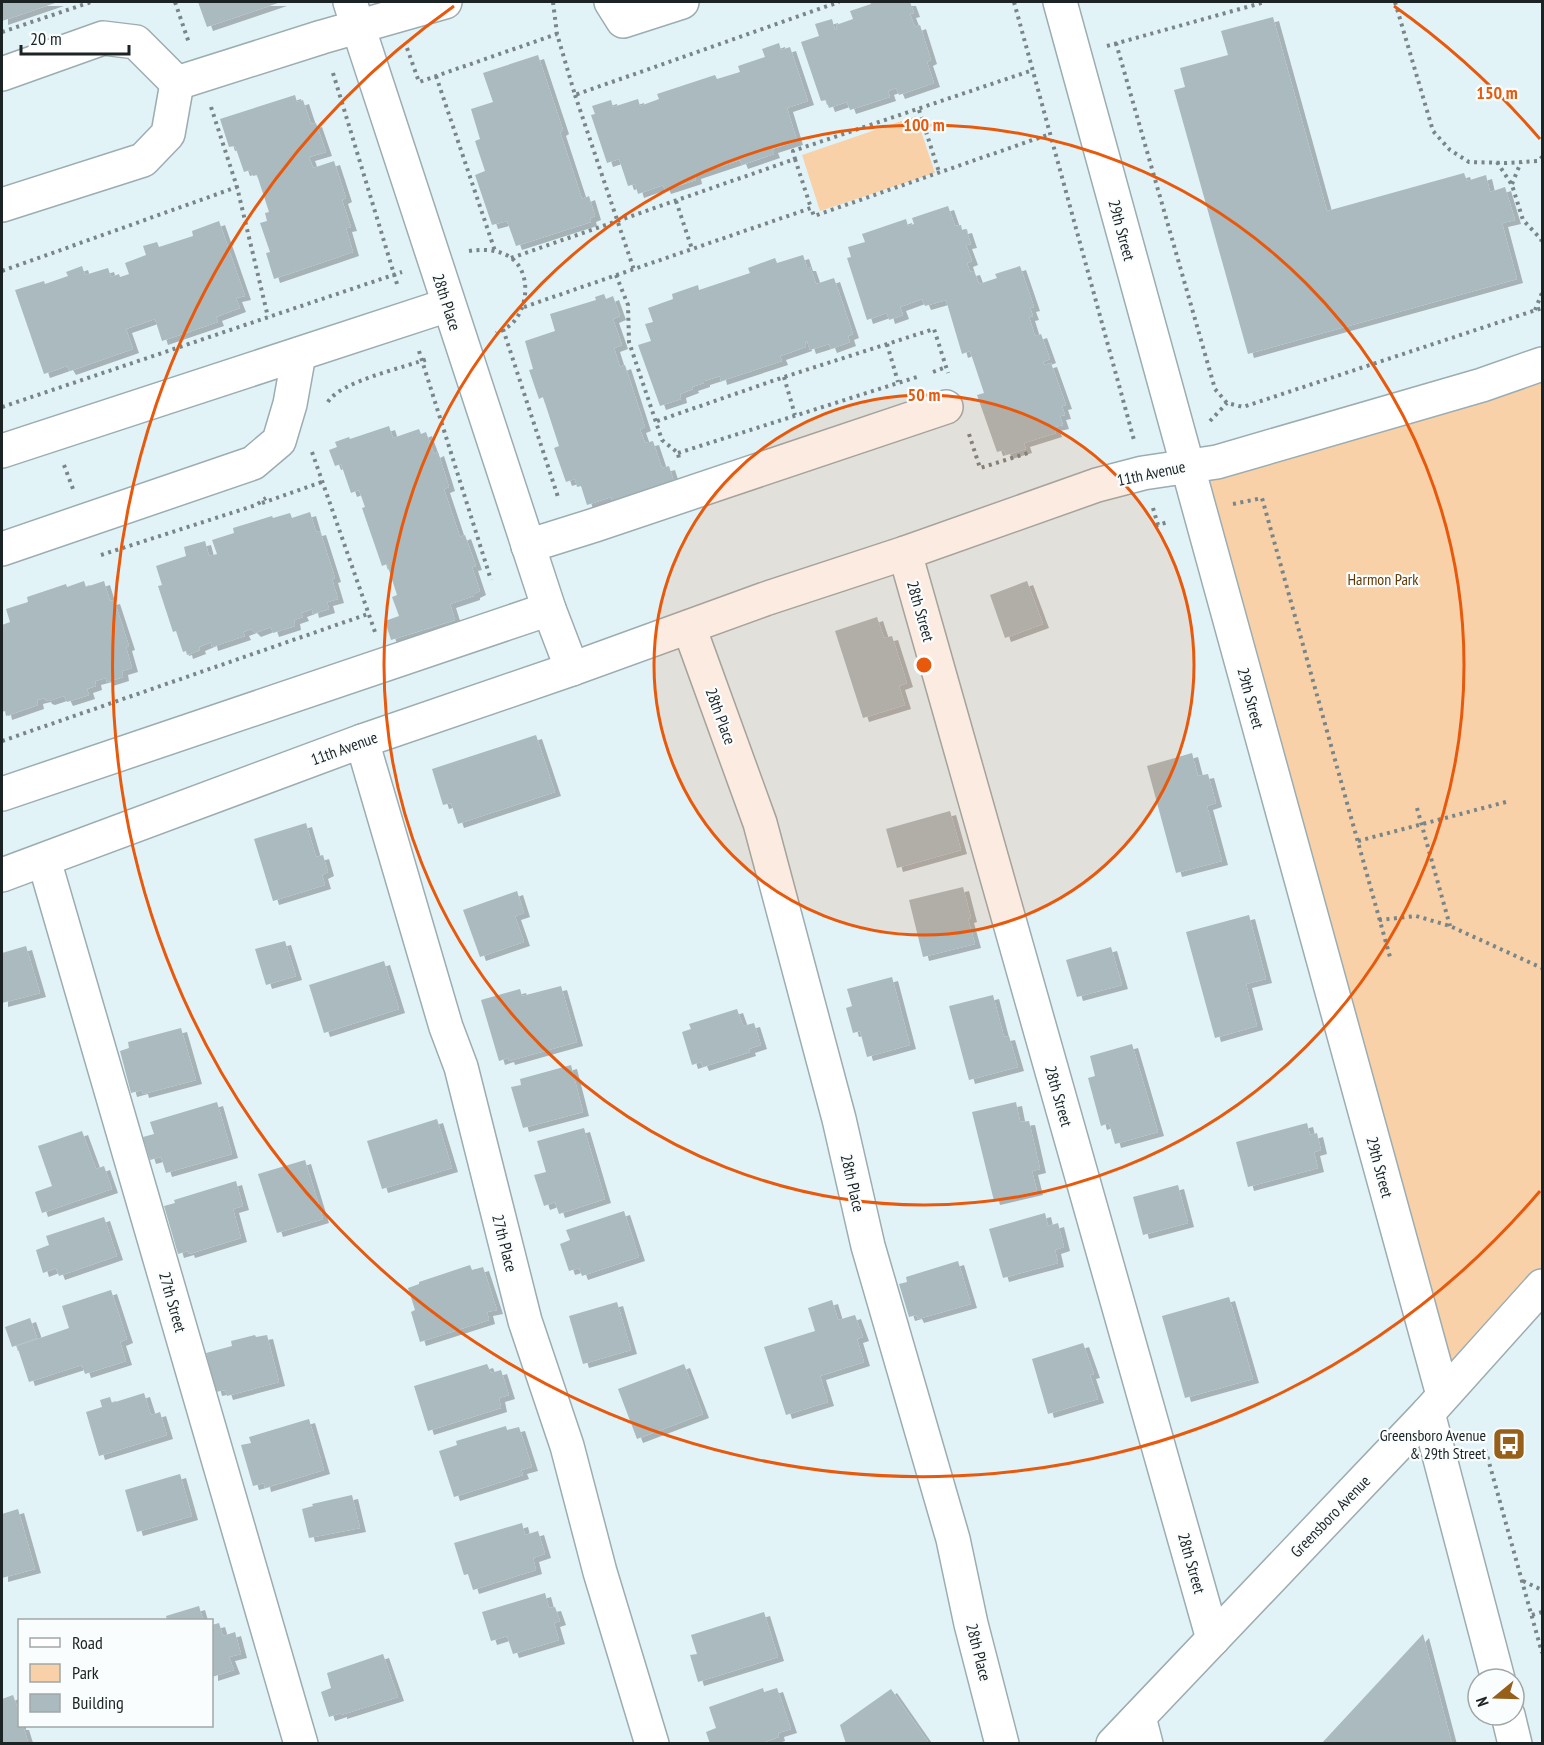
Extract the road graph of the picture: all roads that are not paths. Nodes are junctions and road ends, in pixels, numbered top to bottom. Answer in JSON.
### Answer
{"nodes":[{"id":1,"x":445,"y":2,"type":"edge"},
{"id":2,"x":611,"y":2,"type":"edge"},
{"id":3,"x":682,"y":2,"type":"edge"},
{"id":4,"x":1064,"y":2,"type":"edge"},
{"id":5,"x":354,"y":14,"type":"edge"},
{"id":6,"x":2,"y":74,"type":"edge"},
{"id":7,"x":189,"y":80,"type":"junction"},
{"id":8,"x":2,"y":205,"type":"edge"},
{"id":9,"x":448,"y":305,"type":"junction"},
{"id":10,"x":299,"y":354,"type":"junction"},
{"id":11,"x":1542,"y":364,"type":"edge"},
{"id":12,"x":954,"y":403,"type":"road end"},
{"id":13,"x":2,"y":451,"type":"edge"},
{"id":14,"x":1187,"y":465,"type":"junction"},
{"id":15,"x":528,"y":546,"type":"junction"},
{"id":16,"x":2,"y":549,"type":"edge"},
{"id":17,"x":904,"y":553,"type":"junction"},
{"id":18,"x":549,"y":609,"type":"junction"},
{"id":19,"x":689,"y":627,"type":"junction"},
{"id":20,"x":572,"y":669,"type":"junction"},
{"id":21,"x":362,"y":741,"type":"junction"},
{"id":22,"x":2,"y":794,"type":"edge"},
{"id":23,"x":44,"y":860,"type":"junction"},
{"id":24,"x":2,"y":874,"type":"edge"},
{"id":25,"x":1542,"y":1286,"type":"edge"},
{"id":26,"x":1435,"y":1404,"type":"junction"},
{"id":27,"x":1213,"y":1639,"type":"junction"},
{"id":28,"x":1495,"y":1667,"type":"edge"},
{"id":29,"x":1511,"y":1727,"type":"edge"},
{"id":30,"x":1142,"y":1730,"type":"edge"},
{"id":31,"x":301,"y":1743,"type":"edge"},
{"id":32,"x":652,"y":1743,"type":"edge"},
{"id":33,"x":1002,"y":1743,"type":"edge"},
{"id":34,"x":1113,"y":1743,"type":"edge"},
{"id":35,"x":1515,"y":1743,"type":"edge"}],
"edges":[{"from":1,"to":5,"type":"street"},
{"from":2,"to":3,"type":"street"},
{"from":4,"to":14,"type":"street","name":"29th Street"},
{"from":5,"to":7,"type":"street"},
{"from":5,"to":9,"type":"street","name":"28th Place"},
{"from":6,"to":7,"type":"street"},
{"from":7,"to":8,"type":"street"},
{"from":9,"to":10,"type":"street"},
{"from":9,"to":15,"type":"street","name":"28th Place"},
{"from":10,"to":13,"type":"street"},
{"from":10,"to":16,"type":"street"},
{"from":11,"to":14,"type":"street","name":"11th Avenue"},
{"from":12,"to":15,"type":"street"},
{"from":14,"to":17,"type":"street","name":"11th Avenue"},
{"from":14,"to":26,"type":"street","name":"29th Street"},
{"from":15,"to":18,"type":"street","name":"28th Place"},
{"from":17,"to":19,"type":"street","name":"11th Avenue"},
{"from":17,"to":27,"type":"street","name":"28th Street"},
{"from":18,"to":20,"type":"street","name":"28th Place"},
{"from":18,"to":22,"type":"street"},
{"from":19,"to":20,"type":"street","name":"11th Avenue"},
{"from":19,"to":33,"type":"street","name":"28th Place"},
{"from":20,"to":21,"type":"street","name":"11th Avenue"},
{"from":21,"to":23,"type":"street","name":"11th Avenue"},
{"from":21,"to":32,"type":"street","name":"27th Place"},
{"from":23,"to":24,"type":"street","name":"11th Avenue"},
{"from":23,"to":31,"type":"street","name":"27th Street"},
{"from":25,"to":26,"type":"street","name":"Greensboro Avenue"},
{"from":26,"to":27,"type":"street","name":"Greensboro Avenue"},
{"from":26,"to":28,"type":"street","name":"29th Street"},
{"from":27,"to":30,"type":"street","name":"Greensboro Avenue"},
{"from":29,"to":35,"type":"street"},
{"from":30,"to":34,"type":"street","name":"Greensboro Avenue"}]}
